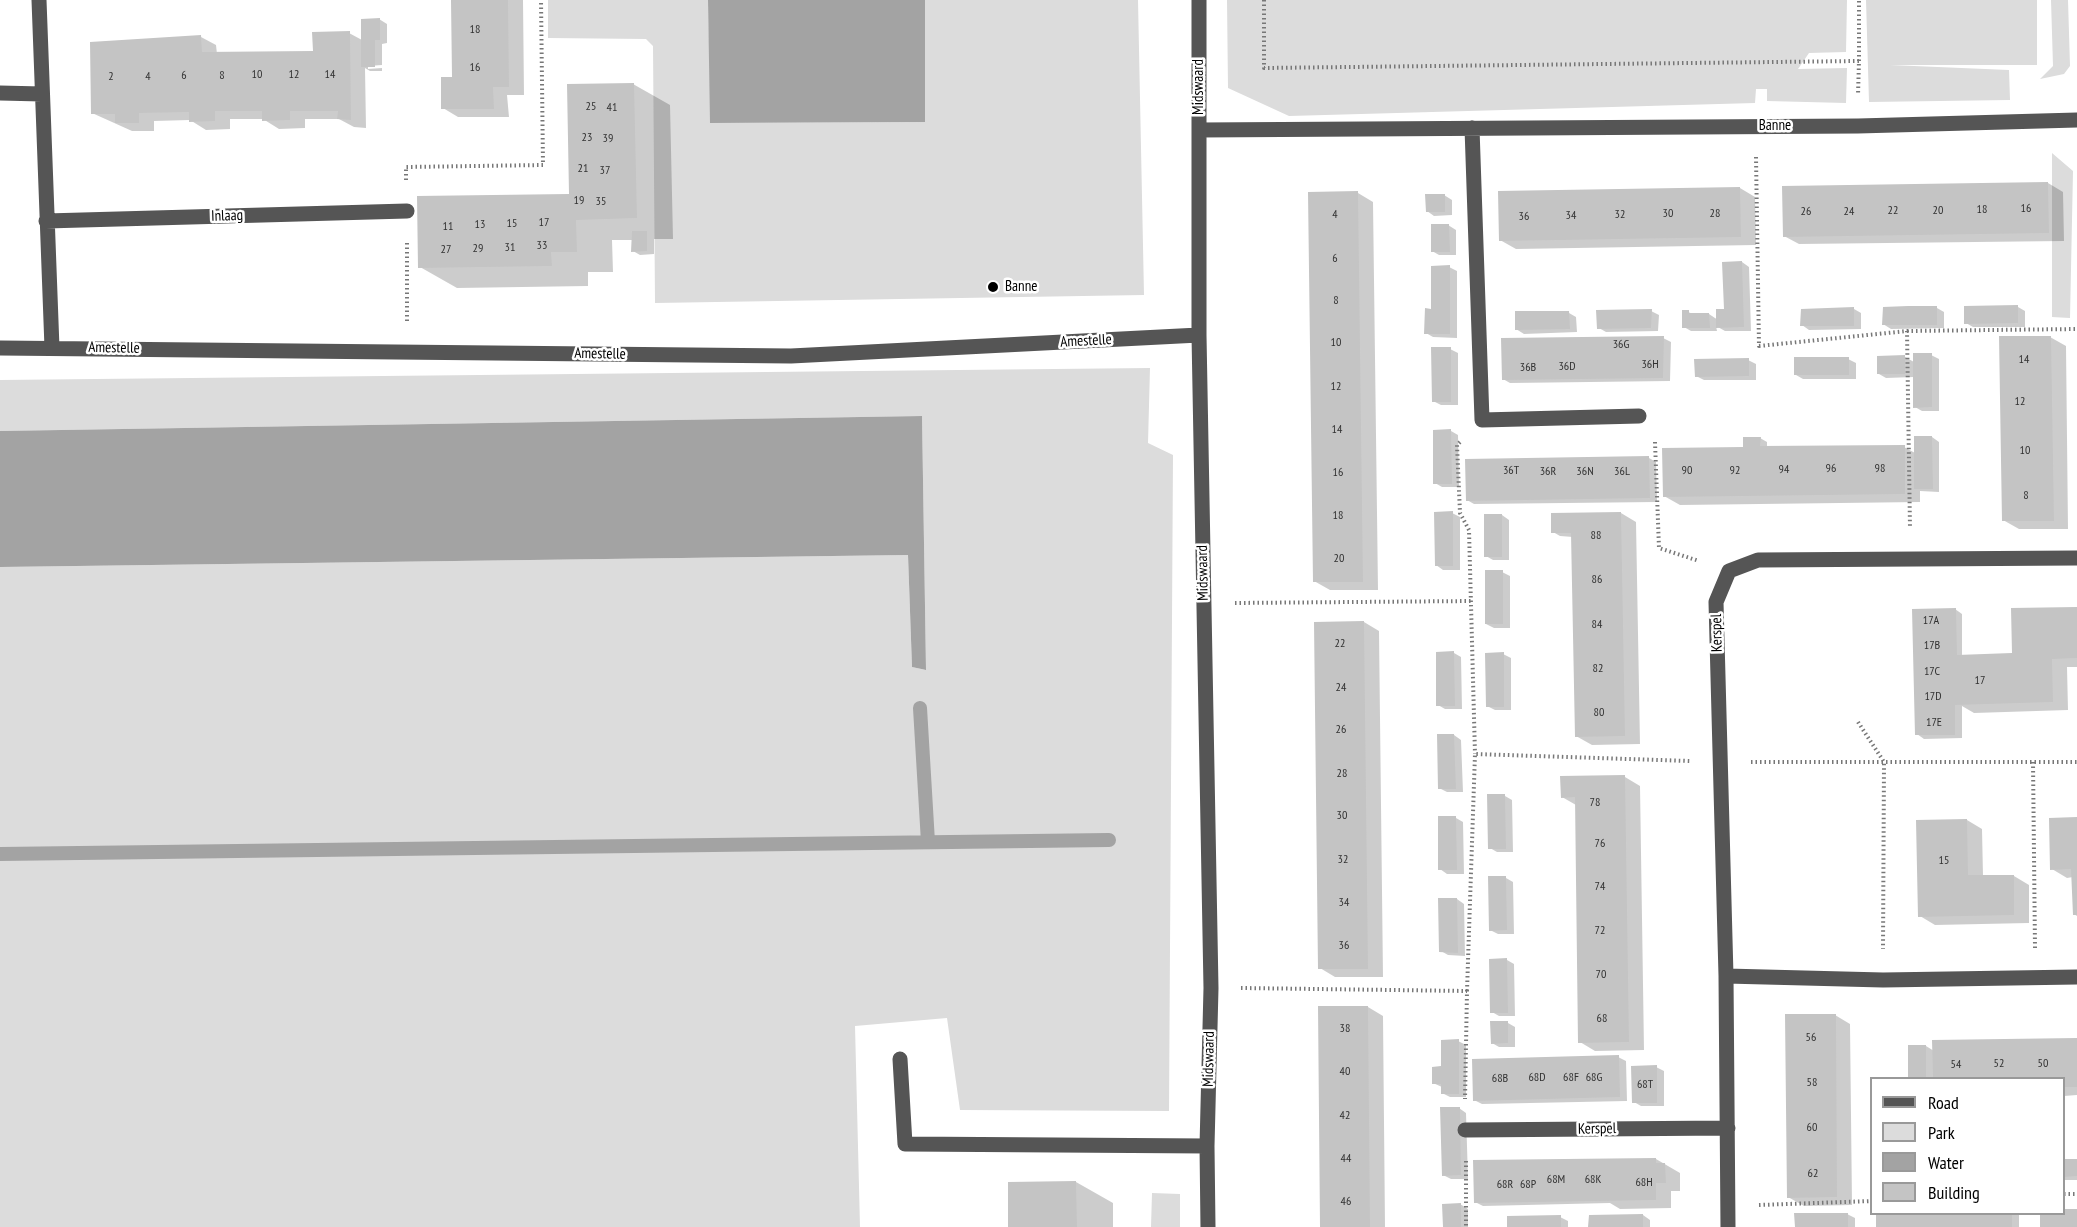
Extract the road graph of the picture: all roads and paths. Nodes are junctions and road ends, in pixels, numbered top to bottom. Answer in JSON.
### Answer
{"nodes":[{"id":1,"x":39,"y":0,"type":"edge"},
{"id":2,"x":541,"y":0,"type":"edge"},
{"id":3,"x":1198,"y":0,"type":"edge"},
{"id":4,"x":1264,"y":0,"type":"edge"},
{"id":5,"x":1859,"y":0,"type":"edge"},
{"id":6,"x":1859,"y":61,"type":"junction"},
{"id":7,"x":0,"y":93,"type":"edge"},
{"id":8,"x":42,"y":94,"type":"junction"},
{"id":9,"x":2077,"y":120,"type":"edge"},
{"id":10,"x":1755,"y":126,"type":"junction"},
{"id":11,"x":1858,"y":126,"type":"junction"},
{"id":12,"x":1472,"y":128,"type":"junction"},
{"id":13,"x":1199,"y":130,"type":"junction"},
{"id":14,"x":407,"y":211,"type":"junction"},
{"id":15,"x":46,"y":221,"type":"junction"},
{"id":16,"x":2077,"y":329,"type":"edge"},
{"id":17,"x":1907,"y":331,"type":"junction"},
{"id":18,"x":1199,"y":335,"type":"junction"},
{"id":19,"x":0,"y":348,"type":"edge"},
{"id":20,"x":52,"y":348,"type":"junction"},
{"id":21,"x":407,"y":352,"type":"junction"},
{"id":22,"x":1639,"y":416,"type":"joint"},
{"id":23,"x":1482,"y":420,"type":"junction"},
{"id":24,"x":2077,"y":558,"type":"edge"},
{"id":25,"x":1911,"y":559,"type":"junction"},
{"id":26,"x":1729,"y":571,"type":"junction"},
{"id":27,"x":1472,"y":601,"type":"junction"},
{"id":28,"x":1204,"y":603,"type":"junction"},
{"id":29,"x":1858,"y":722,"type":"dead end"},
{"id":30,"x":1475,"y":754,"type":"dead end"},
{"id":31,"x":2033,"y":762,"type":"dead end"},
{"id":32,"x":1726,"y":976,"type":"junction"},
{"id":33,"x":2077,"y":977,"type":"edge"},
{"id":34,"x":2035,"y":978,"type":"junction"},
{"id":35,"x":1882,"y":980,"type":"junction"},
{"id":36,"x":1210,"y":988,"type":"junction"},
{"id":37,"x":900,"y":1059,"type":"dead end"},
{"id":38,"x":1728,"y":1128,"type":"junction"},
{"id":39,"x":1466,"y":1130,"type":"junction"},
{"id":40,"x":1207,"y":1146,"type":"junction"},
{"id":41,"x":1870,"y":1201,"type":"edge"},
{"id":42,"x":1728,"y":1206,"type":"junction"},
{"id":43,"x":1208,"y":1227,"type":"edge"},
{"id":44,"x":1466,"y":1227,"type":"edge"},
{"id":45,"x":1728,"y":1227,"type":"edge"}],
"edges":[{"from":1,"to":8,"type":"street"},
{"from":2,"to":14,"type":"path"},
{"from":3,"to":13,"type":"street","name":"Midswaard"},
{"from":4,"to":6,"type":"path"},
{"from":5,"to":6,"type":"path"},
{"from":6,"to":11,"type":"path"},
{"from":7,"to":8,"type":"street"},
{"from":8,"to":15,"type":"street"},
{"from":9,"to":11,"type":"street","name":"Banne"},
{"from":10,"to":11,"type":"street","name":"Banne"},
{"from":10,"to":12,"type":"street","name":"Banne"},
{"from":10,"to":17,"type":"path"},
{"from":12,"to":13,"type":"street","name":"Banne"},
{"from":12,"to":23,"type":"street"},
{"from":13,"to":18,"type":"street","name":"Midswaard"},
{"from":14,"to":15,"type":"street","name":"Inlaag"},
{"from":14,"to":21,"type":"path"},
{"from":15,"to":20,"type":"street"},
{"from":16,"to":17,"type":"path"},
{"from":17,"to":25,"type":"path"},
{"from":18,"to":21,"type":"street","name":"Amestelle"},
{"from":18,"to":28,"type":"street","name":"Midswaard"},
{"from":19,"to":20,"type":"street","name":"Amestelle"},
{"from":20,"to":21,"type":"street","name":"Amestelle"},
{"from":22,"to":23,"type":"street"},
{"from":22,"to":26,"type":"path"},
{"from":23,"to":27,"type":"path"},
{"from":24,"to":25,"type":"street"},
{"from":25,"to":26,"type":"street"},
{"from":26,"to":32,"type":"street","name":"Kerspel"},
{"from":27,"to":28,"type":"path"},
{"from":27,"to":30,"type":"path"},
{"from":28,"to":36,"type":"street","name":"Midswaard"},
{"from":29,"to":35,"type":"path"},
{"from":31,"to":34,"type":"path"},
{"from":32,"to":35,"type":"street"},
{"from":32,"to":38,"type":"street","name":"Kerspel"},
{"from":33,"to":34,"type":"street"},
{"from":34,"to":35,"type":"street"},
{"from":36,"to":39,"type":"path"},
{"from":36,"to":40,"type":"street","name":"Midswaard"},
{"from":37,"to":40,"type":"street"},
{"from":38,"to":39,"type":"street","name":"Kerspel"},
{"from":38,"to":42,"type":"street","name":"Kerspel"},
{"from":39,"to":44,"type":"path"},
{"from":40,"to":43,"type":"street","name":"Midswaard"},
{"from":41,"to":42,"type":"path"},
{"from":42,"to":45,"type":"street","name":"Kerspel"}]}
